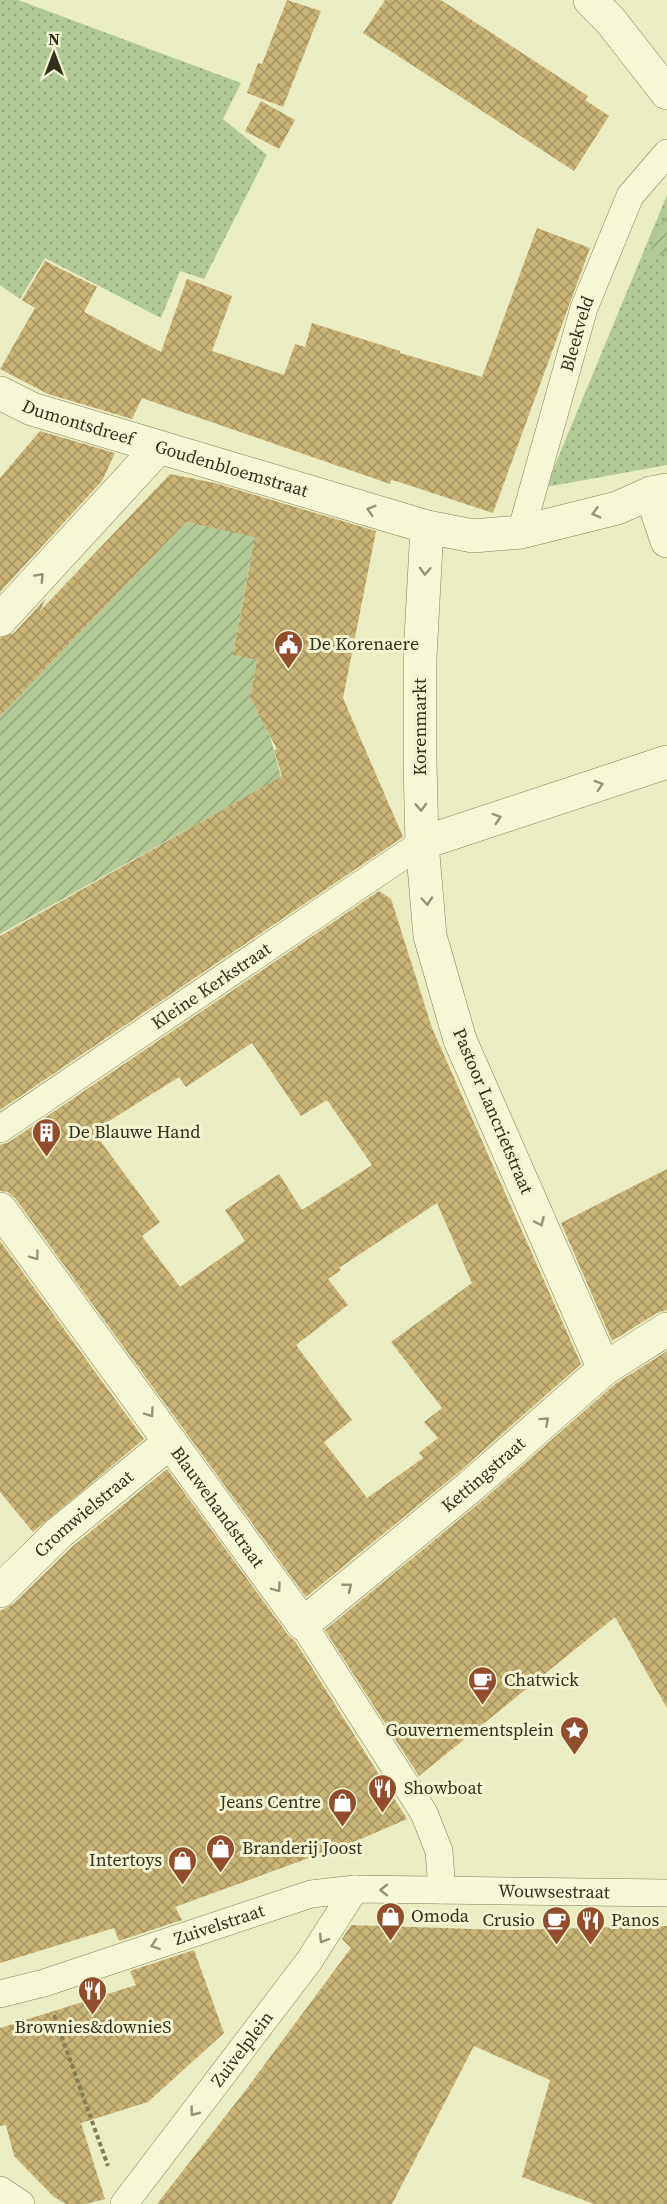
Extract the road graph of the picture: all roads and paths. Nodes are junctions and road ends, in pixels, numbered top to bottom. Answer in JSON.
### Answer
{"nodes":[{"id":1,"x":590,"y":0,"type":"edge"},
{"id":2,"x":667,"y":93,"type":"edge"},
{"id":3,"x":667,"y":153,"type":"edge"},
{"id":4,"x":0,"y":393,"type":"edge"},
{"id":5,"x":159,"y":447,"type":"junction"},
{"id":6,"x":659,"y":491,"type":"edge"},
{"id":7,"x":427,"y":527,"type":"junction"},
{"id":8,"x":521,"y":532,"type":"junction"},
{"id":9,"x":667,"y":541,"type":"edge"},
{"id":10,"x":0,"y":620,"type":"edge"},
{"id":11,"x":667,"y":762,"type":"edge"},
{"id":12,"x":422,"y":843,"type":"junction"},
{"id":13,"x":0,"y":1129,"type":"edge"},
{"id":14,"x":0,"y":1209,"type":"edge"},
{"id":15,"x":667,"y":1329,"type":"edge"},
{"id":16,"x":604,"y":1368,"type":"junction"},
{"id":17,"x":170,"y":1442,"type":"junction"},
{"id":18,"x":0,"y":1591,"type":"edge"},
{"id":19,"x":303,"y":1624,"type":"junction"},
{"id":20,"x":355,"y":1889,"type":"junction"},
{"id":21,"x":442,"y":1890,"type":"junction"},
{"id":22,"x":667,"y":1893,"type":"edge"},
{"id":23,"x":44,"y":1983,"type":"junction"},
{"id":24,"x":0,"y":1994,"type":"edge"},
{"id":25,"x":111,"y":2175,"type":"dead end"},
{"id":26,"x":0,"y":2190,"type":"edge"},
{"id":27,"x":21,"y":2204,"type":"edge"},
{"id":28,"x":124,"y":2204,"type":"edge"}],
"edges":[{"from":1,"to":2,"type":"street"},
{"from":3,"to":8,"type":"street","name":"Bleekveld"},
{"from":4,"to":5,"type":"street","name":"Dumontsdreef"},
{"from":7,"to":5,"type":"street","name":"Goudenbloemstraat","one_way":true},
{"from":10,"to":5,"type":"street","name":"Goudenbloemstraat","one_way":true},
{"from":6,"to":8,"type":"street","one_way":true},
{"from":6,"to":9,"type":"street"},
{"from":7,"to":8,"type":"street"},
{"from":7,"to":12,"type":"street","name":"Korenmarkt","one_way":true},
{"from":12,"to":11,"type":"street","one_way":true},
{"from":12,"to":13,"type":"street","name":"Kleine Kerkstraat"},
{"from":12,"to":16,"type":"street","name":"Pastoor Lancrietstraat","one_way":true},
{"from":14,"to":17,"type":"street","name":"Blauwehandstraat","one_way":true},
{"from":15,"to":16,"type":"street","name":"Kettingstraat"},
{"from":19,"to":16,"type":"street","name":"Kettingstraat","one_way":true},
{"from":17,"to":18,"type":"street","name":"Cromwielstraat"},
{"from":17,"to":19,"type":"street","name":"Blauwehandstraat","one_way":true},
{"from":19,"to":21,"type":"street","name":"Blauwehandstraat"},
{"from":21,"to":20,"type":"street","name":"Zuivelstraat","one_way":true},
{"from":20,"to":23,"type":"street","name":"Zuivelstraat","one_way":true},
{"from":20,"to":28,"type":"street","name":"Zuivelplein","one_way":true},
{"from":21,"to":22,"type":"street","name":"Wouwsestraat"},
{"from":23,"to":24,"type":"street","name":"Zuivelstraat"},
{"from":23,"to":25,"type":"path"},
{"from":26,"to":27,"type":"street"}]}
